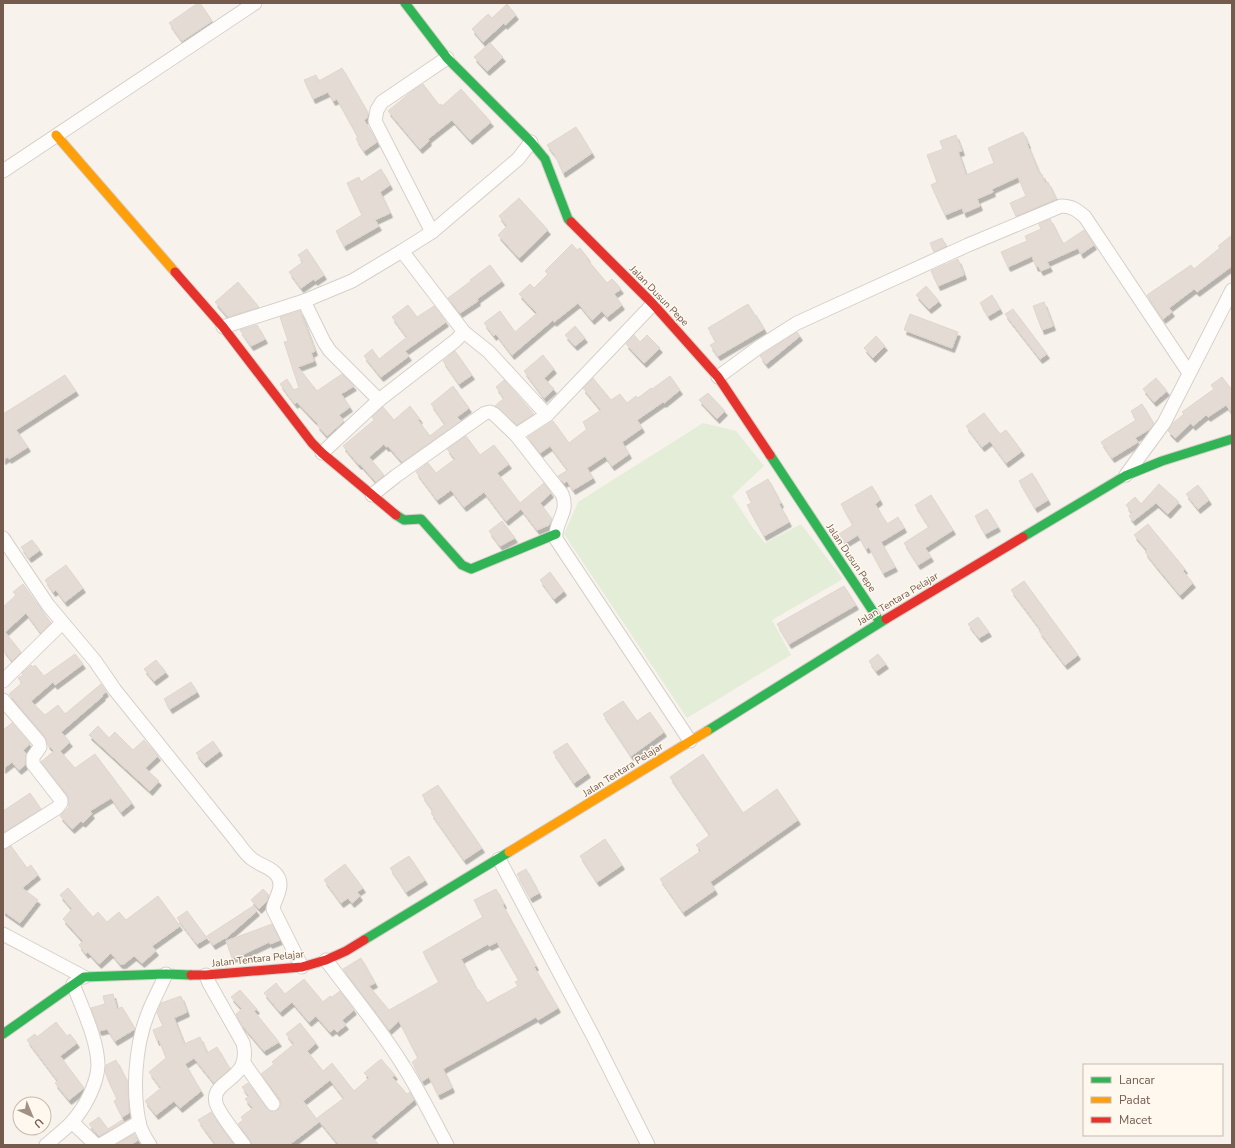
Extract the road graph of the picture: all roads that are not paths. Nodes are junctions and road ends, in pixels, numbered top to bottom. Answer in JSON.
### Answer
{"nodes":[{"id":1,"x":255,"y":3,"type":"edge"},
{"id":2,"x":405,"y":3,"type":"edge"},
{"id":3,"x":447,"y":58,"type":"junction"},
{"id":4,"x":56,"y":135,"type":"junction"},
{"id":5,"x":532,"y":142,"type":"junction"},
{"id":6,"x":3,"y":171,"type":"edge"},
{"id":7,"x":432,"y":232,"type":"junction"},
{"id":8,"x":402,"y":252,"type":"junction"},
{"id":9,"x":1232,"y":290,"type":"edge"},
{"id":10,"x":304,"y":301,"type":"junction"},
{"id":11,"x":653,"y":304,"type":"junction"},
{"id":12,"x":223,"y":327,"type":"junction"},
{"id":13,"x":464,"y":332,"type":"junction"},
{"id":14,"x":1189,"y":373,"type":"junction"},
{"id":15,"x":718,"y":377,"type":"junction"},
{"id":16,"x":379,"y":400,"type":"junction"},
{"id":17,"x":548,"y":415,"type":"junction"},
{"id":18,"x":516,"y":435,"type":"junction"},
{"id":19,"x":1232,"y":439,"type":"edge"},
{"id":20,"x":322,"y":453,"type":"junction"},
{"id":21,"x":1125,"y":476,"type":"junction"},
{"id":22,"x":372,"y":495,"type":"junction"},
{"id":23,"x":556,"y":534,"type":"junction"},
{"id":24,"x":5,"y":545,"type":"edge"},
{"id":25,"x":880,"y":622,"type":"junction"},
{"id":26,"x":62,"y":623,"type":"junction"},
{"id":27,"x":3,"y":681,"type":"edge"},
{"id":28,"x":3,"y":700,"type":"edge"},
{"id":29,"x":690,"y":742,"type":"junction"},
{"id":30,"x":3,"y":842,"type":"edge"},
{"id":31,"x":499,"y":859,"type":"junction"},
{"id":32,"x":3,"y":934,"type":"edge"},
{"id":33,"x":326,"y":960,"type":"junction"},
{"id":34,"x":302,"y":967,"type":"junction"},
{"id":35,"x":166,"y":974,"type":"junction"},
{"id":36,"x":206,"y":975,"type":"junction"},
{"id":37,"x":84,"y":977,"type":"junction"},
{"id":38,"x":73,"y":984,"type":"junction"},
{"id":39,"x":3,"y":1034,"type":"edge"},
{"id":40,"x":244,"y":1064,"type":"junction"},
{"id":41,"x":273,"y":1104,"type":"dead end"},
{"id":42,"x":72,"y":1122,"type":"junction"},
{"id":43,"x":140,"y":1122,"type":"junction"},
{"id":44,"x":46,"y":1145,"type":"edge"},
{"id":45,"x":96,"y":1145,"type":"edge"},
{"id":46,"x":100,"y":1145,"type":"edge"},
{"id":47,"x":150,"y":1145,"type":"edge"},
{"id":48,"x":244,"y":1145,"type":"edge"},
{"id":49,"x":447,"y":1145,"type":"edge"},
{"id":50,"x":648,"y":1145,"type":"edge"}],
"edges":[{"from":1,"to":4,"type":"street"},
{"from":2,"to":3,"type":"street","name":"Jalan Dusun Pepe"},
{"from":3,"to":5,"type":"street","name":"Jalan Dusun Pepe"},
{"from":3,"to":7,"type":"street"},
{"from":4,"to":6,"type":"street"},
{"from":4,"to":12,"type":"street"},
{"from":5,"to":7,"type":"street"},
{"from":5,"to":11,"type":"street","name":"Jalan Dusun Pepe"},
{"from":7,"to":8,"type":"street"},
{"from":8,"to":10,"type":"street"},
{"from":8,"to":13,"type":"street"},
{"from":9,"to":14,"type":"street"},
{"from":10,"to":12,"type":"street"},
{"from":10,"to":16,"type":"street"},
{"from":11,"to":15,"type":"street","name":"Jalan Dusun Pepe"},
{"from":11,"to":17,"type":"street"},
{"from":12,"to":20,"type":"street"},
{"from":13,"to":16,"type":"street"},
{"from":13,"to":17,"type":"street"},
{"from":14,"to":15,"type":"street"},
{"from":14,"to":21,"type":"street"},
{"from":15,"to":25,"type":"street","name":"Jalan Dusun Pepe"},
{"from":16,"to":20,"type":"street"},
{"from":17,"to":18,"type":"street"},
{"from":18,"to":22,"type":"street"},
{"from":18,"to":23,"type":"street"},
{"from":19,"to":21,"type":"street","name":"Jalan Tentara Pelajar"},
{"from":20,"to":22,"type":"street"},
{"from":21,"to":25,"type":"street","name":"Jalan Tentara Pelajar"},
{"from":22,"to":23,"type":"street"},
{"from":23,"to":29,"type":"street"},
{"from":24,"to":26,"type":"street"},
{"from":25,"to":29,"type":"street","name":"Jalan Tentara Pelajar"},
{"from":26,"to":27,"type":"street"},
{"from":26,"to":34,"type":"street"},
{"from":28,"to":30,"type":"street"},
{"from":29,"to":31,"type":"street","name":"Jalan Tentara Pelajar"},
{"from":31,"to":33,"type":"street","name":"Jalan Tentara Pelajar"},
{"from":31,"to":50,"type":"street"},
{"from":32,"to":37,"type":"street"},
{"from":33,"to":34,"type":"street","name":"Jalan Tentara Pelajar"},
{"from":33,"to":49,"type":"street"},
{"from":34,"to":36,"type":"street","name":"Jalan Tentara Pelajar"},
{"from":35,"to":36,"type":"street","name":"Jalan Tentara Pelajar"},
{"from":35,"to":37,"type":"street","name":"Jalan Tentara Pelajar"},
{"from":35,"to":43,"type":"street"},
{"from":36,"to":40,"type":"street"},
{"from":37,"to":38,"type":"street"},
{"from":38,"to":39,"type":"street"},
{"from":38,"to":42,"type":"street"},
{"from":40,"to":41,"type":"street"},
{"from":40,"to":48,"type":"street"},
{"from":42,"to":44,"type":"street"},
{"from":42,"to":45,"type":"street"},
{"from":43,"to":46,"type":"street"},
{"from":43,"to":47,"type":"street"}]}
